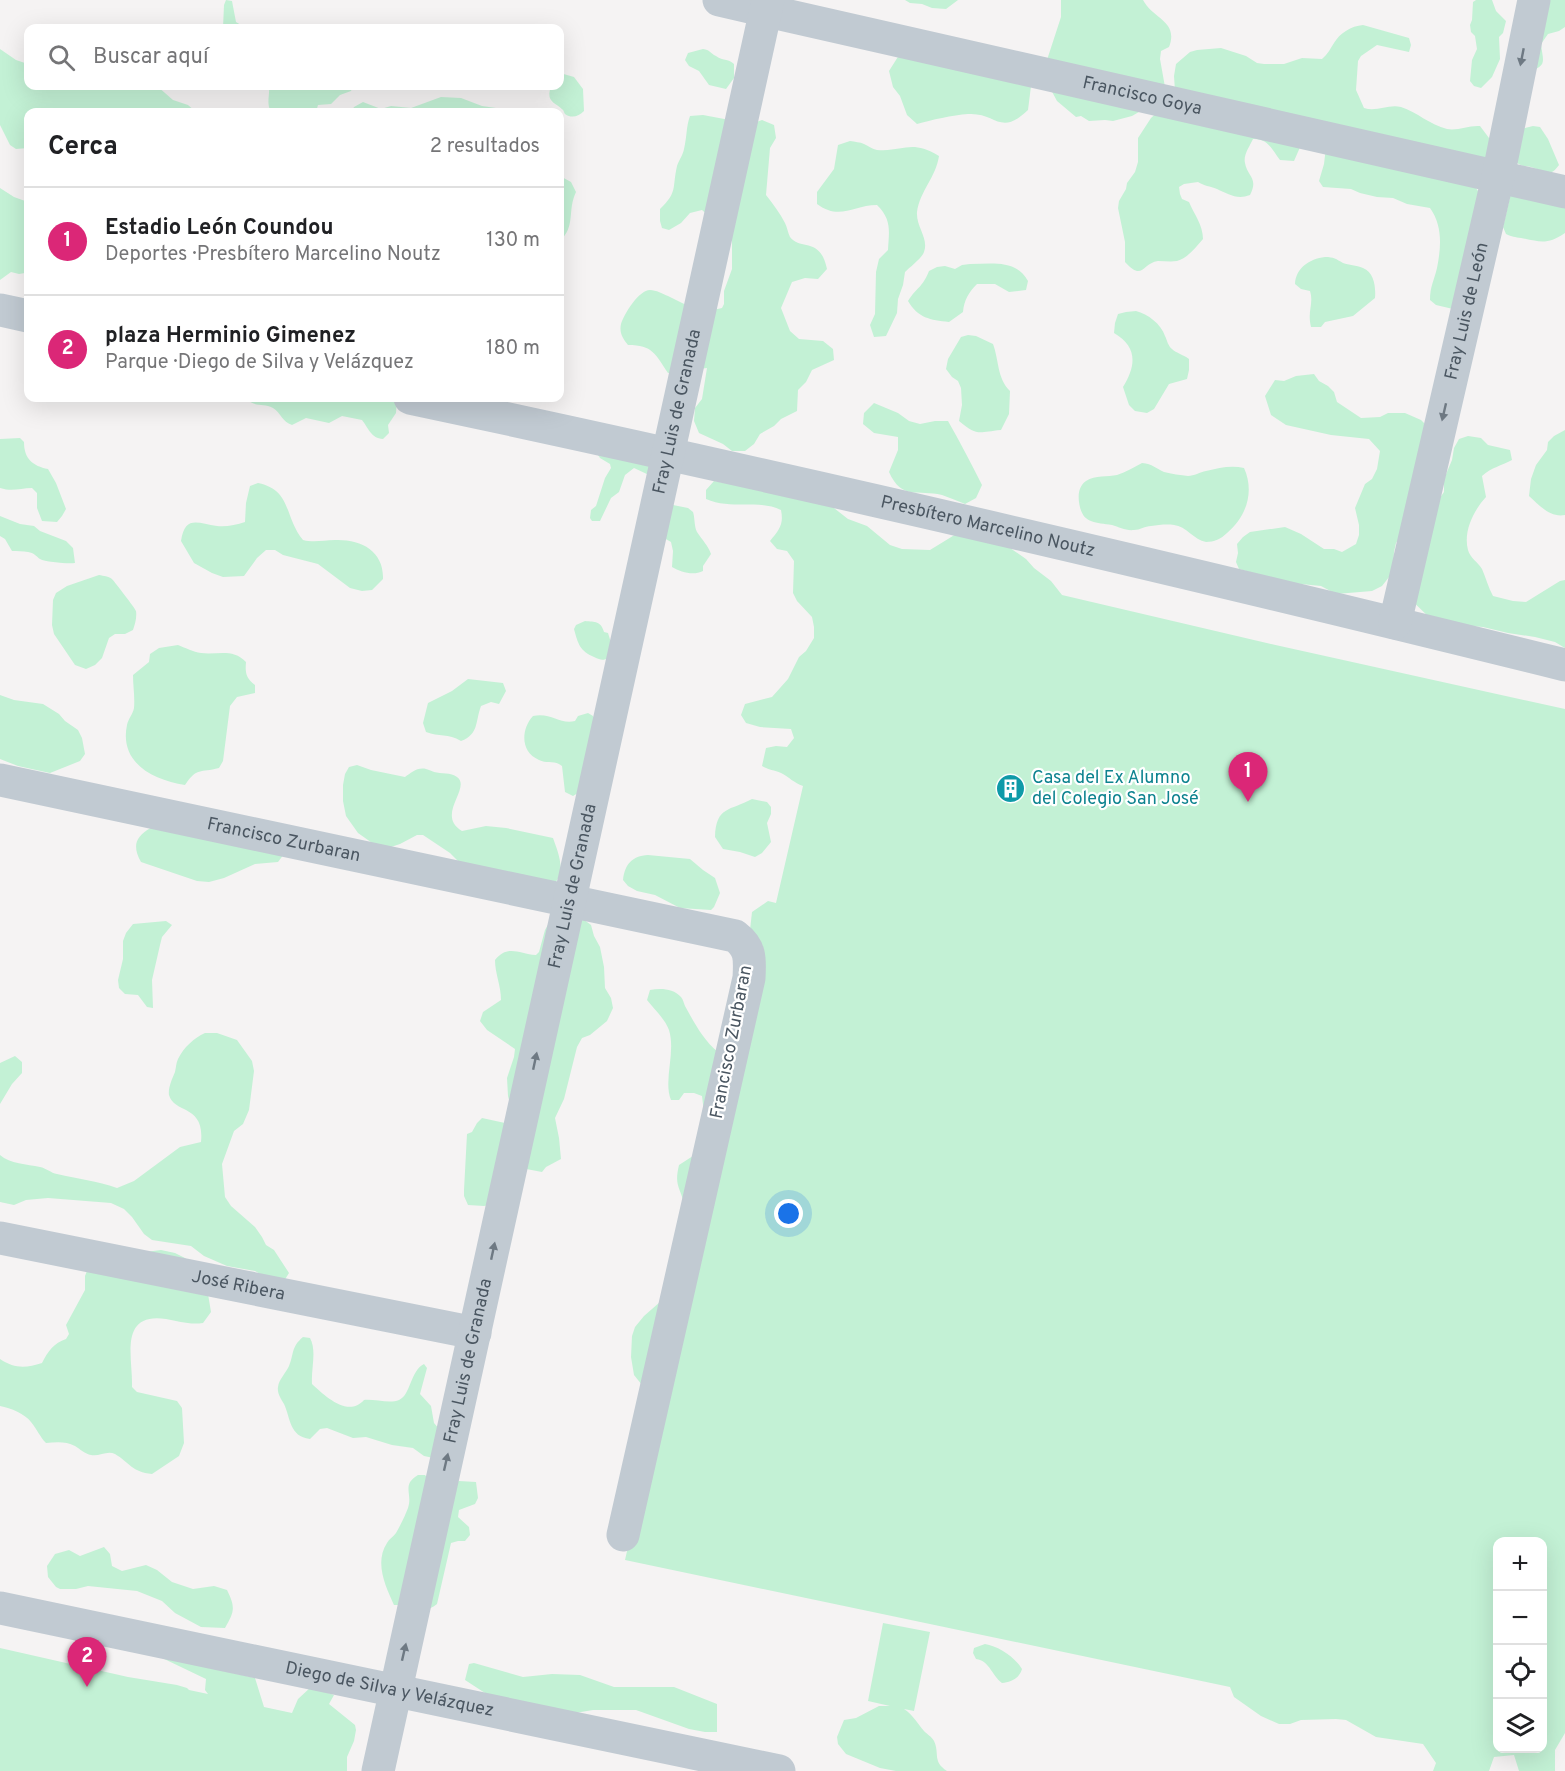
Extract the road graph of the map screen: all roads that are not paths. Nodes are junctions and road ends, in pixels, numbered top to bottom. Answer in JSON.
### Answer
{"nodes":[{"id":1,"x":719,"y":0,"type":"edge"},
{"id":2,"x":1534,"y":0,"type":"edge"},
{"id":3,"x":767,"y":5,"type":"edge"},
{"id":4,"x":1498,"y":177,"type":"junction"},
{"id":5,"x":1565,"y":192,"type":"edge"},
{"id":6,"x":0,"y":310,"type":"edge"},
{"id":7,"x":24,"y":315,"type":"edge"},
{"id":8,"x":429,"y":402,"type":"edge"},
{"id":9,"x":669,"y":453,"type":"junction"},
{"id":10,"x":1395,"y":623,"type":"junction"},
{"id":11,"x":1565,"y":665,"type":"edge"},
{"id":12,"x":0,"y":780,"type":"edge"},
{"id":13,"x":570,"y":901,"type":"junction"},
{"id":14,"x":0,"y":1238,"type":"edge"},
{"id":15,"x":475,"y":1334,"type":"junction"},
{"id":16,"x":623,"y":1536,"type":"dead end"},
{"id":17,"x":0,"y":1608,"type":"edge"},
{"id":18,"x":395,"y":1690,"type":"junction"},
{"id":19,"x":378,"y":1771,"type":"edge"},
{"id":20,"x":779,"y":1771,"type":"edge"}],
"edges":[{"from":1,"to":3,"type":"street","name":"Francisco Goya"},
{"from":2,"to":4,"type":"street","name":"Fray Luis de León","one_way":true},
{"from":3,"to":4,"type":"street","name":"Francisco Goya"},
{"from":3,"to":9,"type":"street","name":"Fray Luis de Granada"},
{"from":4,"to":5,"type":"street","name":"Francisco Goya"},
{"from":4,"to":10,"type":"street","name":"Fray Luis de León","one_way":true},
{"from":6,"to":7,"type":"street"},
{"from":8,"to":9,"type":"street","name":"Presbítero Marcelino Noutz"},
{"from":9,"to":10,"type":"street","name":"Presbítero Marcelino Noutz"},
{"from":9,"to":13,"type":"street","name":"Fray Luis de Granada"},
{"from":10,"to":11,"type":"street","name":"Presbítero Marcelino Noutz"},
{"from":12,"to":13,"type":"street","name":"Francisco Zurbaran"},
{"from":15,"to":13,"type":"street","name":"Fray Luis de Granada","one_way":true},
{"from":13,"to":16,"type":"street","name":"Francisco Zurbaran"},
{"from":14,"to":15,"type":"street","name":"José Ribera"},
{"from":18,"to":15,"type":"street","name":"Fray Luis de Granada","one_way":true},
{"from":17,"to":18,"type":"street","name":"Diego de Silva y Velázquez"},
{"from":18,"to":19,"type":"street","name":"Fray Luis de Granada"},
{"from":18,"to":20,"type":"street","name":"Diego de Silva y Velázquez"}]}
